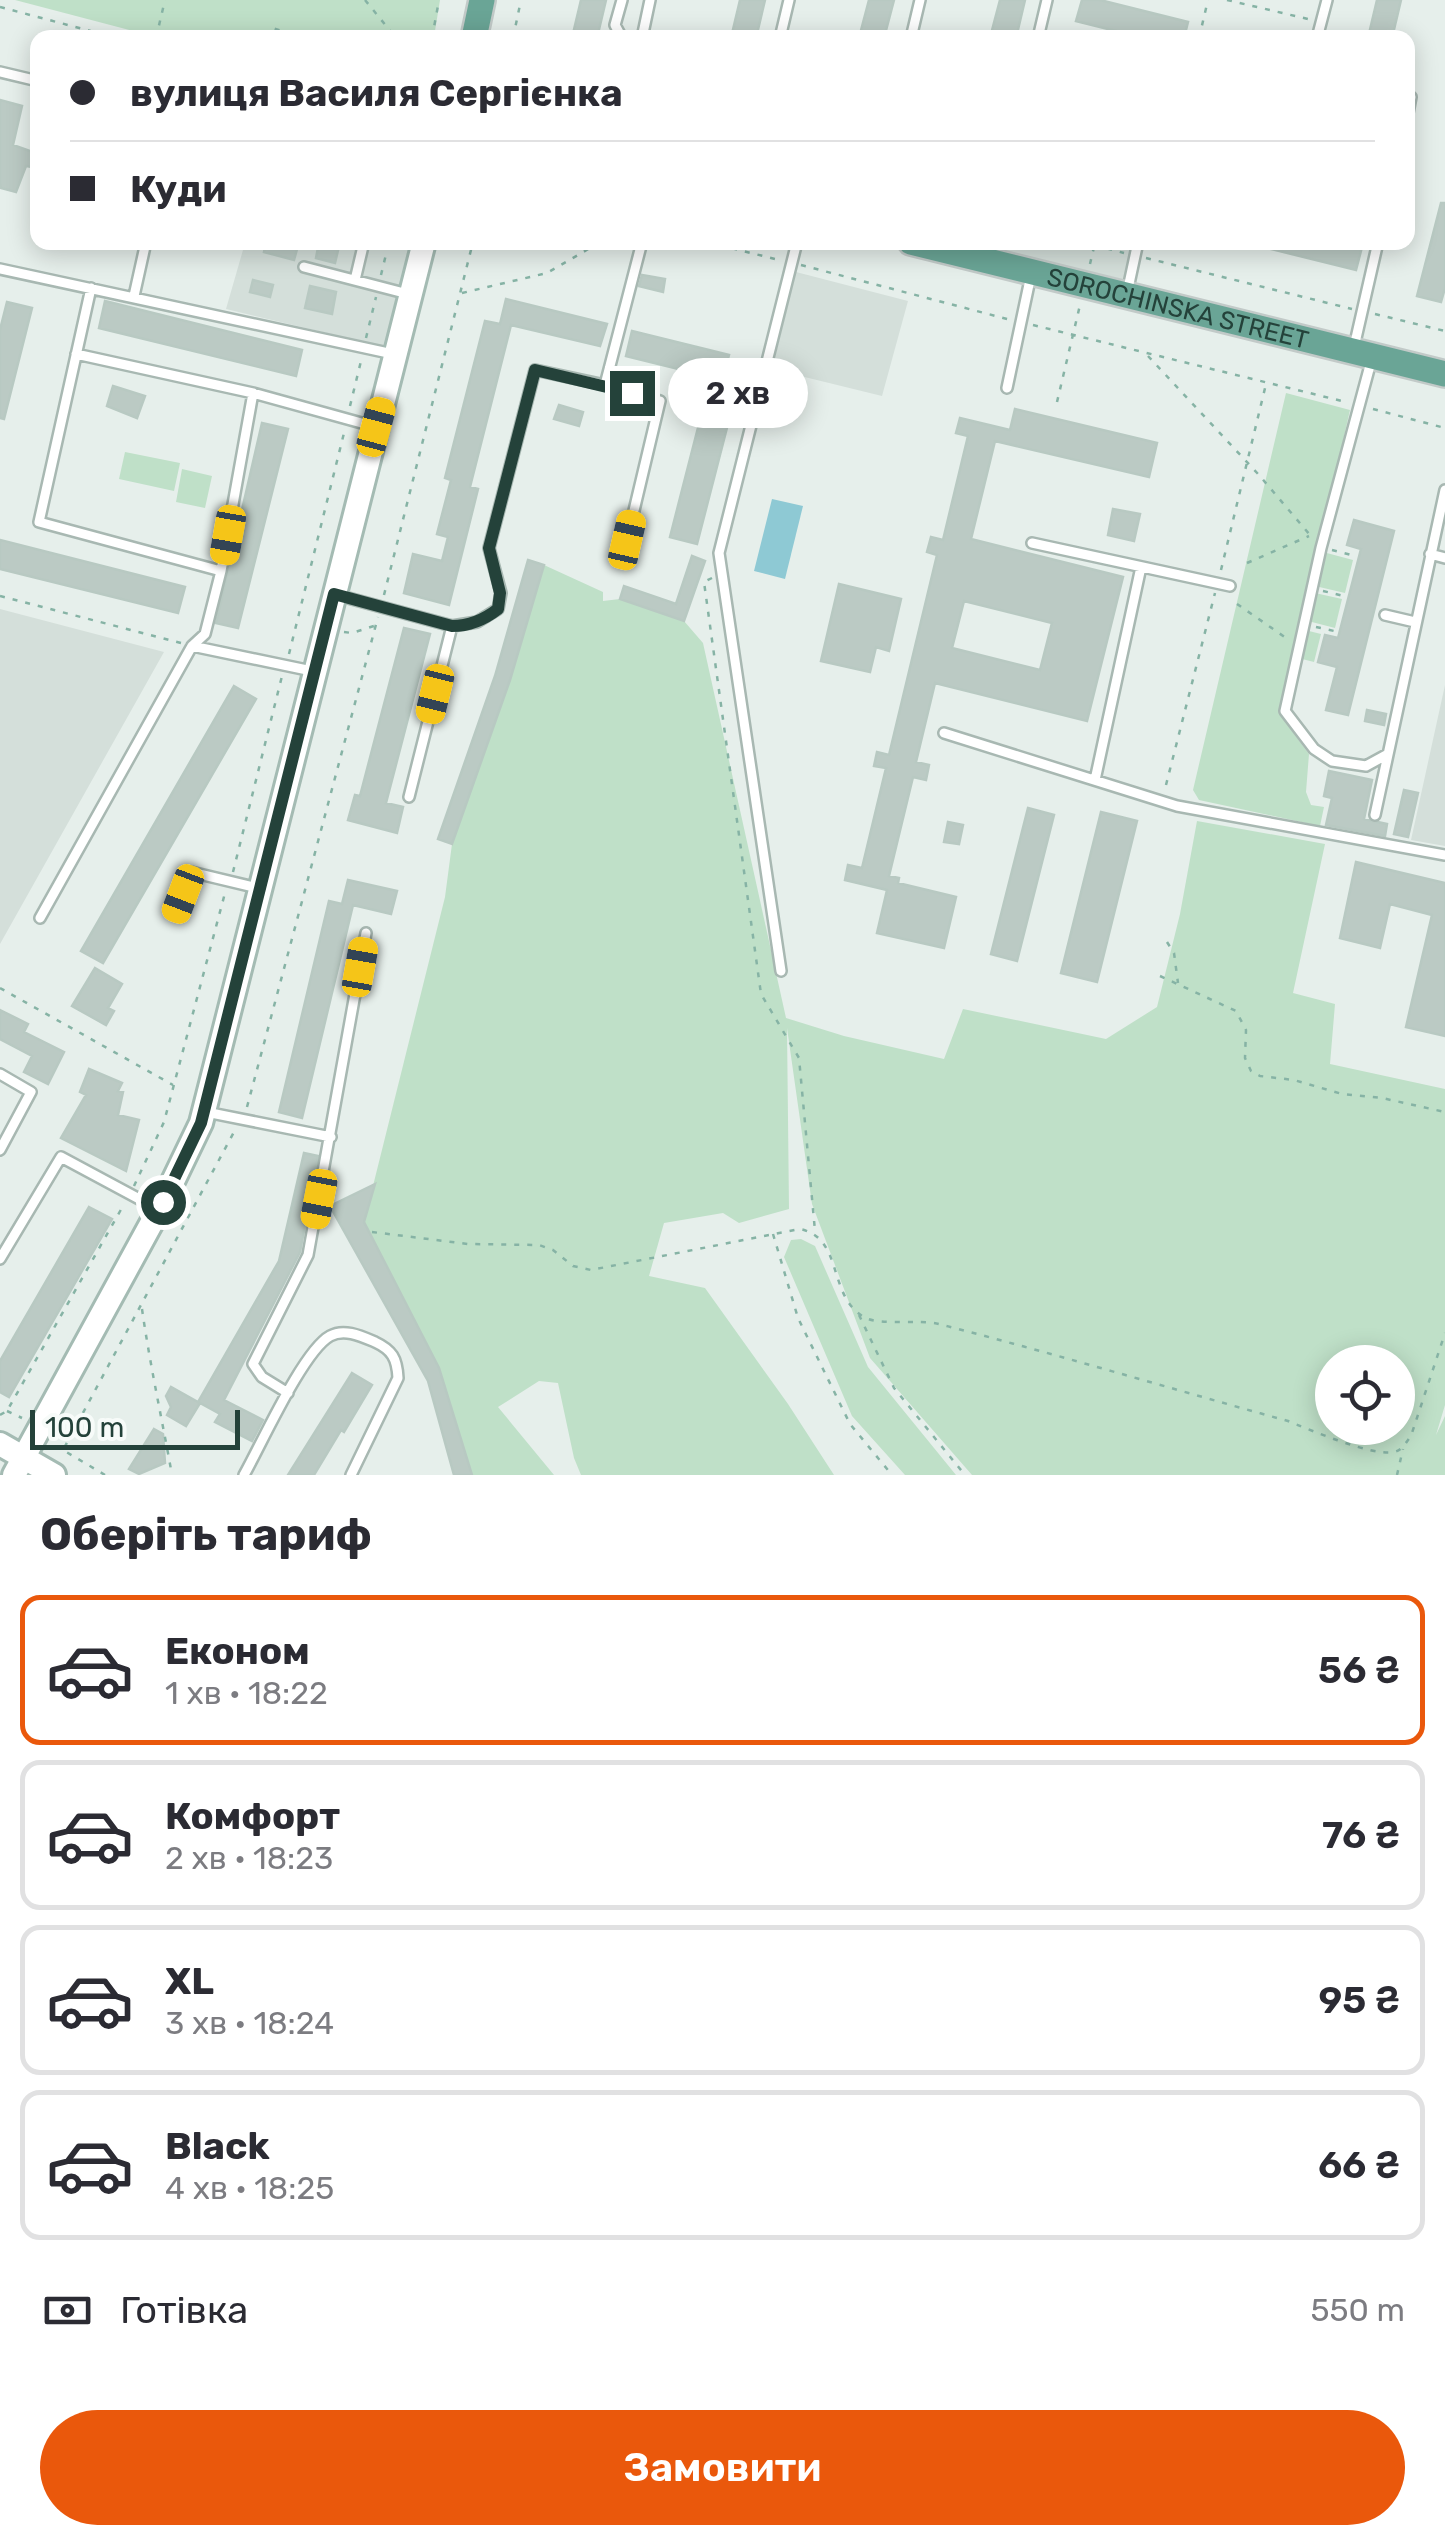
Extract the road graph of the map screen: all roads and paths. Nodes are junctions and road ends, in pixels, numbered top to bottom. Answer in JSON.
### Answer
{"nodes":[{"id":1,"x":165,"y":0,"type":"edge"},
{"id":2,"x":364,"y":0,"type":"edge"},
{"id":3,"x":439,"y":0,"type":"edge"},
{"id":4,"x":482,"y":0,"type":"edge"},
{"id":5,"x":521,"y":0,"type":"edge"},
{"id":6,"x":622,"y":0,"type":"edge"},
{"id":7,"x":650,"y":0,"type":"edge"},
{"id":8,"x":790,"y":0,"type":"edge"},
{"id":9,"x":920,"y":0,"type":"edge"},
{"id":10,"x":1047,"y":0,"type":"edge"},
{"id":11,"x":1208,"y":0,"type":"edge"},
{"id":12,"x":1227,"y":0,"type":"edge"},
{"id":13,"x":1327,"y":0,"type":"edge"},
{"id":14,"x":0,"y":7,"type":"edge"},
{"id":15,"x":1321,"y":22,"type":"junction"},
{"id":16,"x":87,"y":30,"type":"edge"},
{"id":17,"x":158,"y":30,"type":"edge"},
{"id":18,"x":389,"y":30,"type":"edge"},
{"id":19,"x":433,"y":30,"type":"edge"},
{"id":20,"x":476,"y":30,"type":"edge"},
{"id":21,"x":515,"y":30,"type":"edge"},
{"id":22,"x":618,"y":30,"type":"edge"},
{"id":23,"x":644,"y":30,"type":"edge"},
{"id":24,"x":782,"y":30,"type":"edge"},
{"id":25,"x":914,"y":30,"type":"edge"},
{"id":26,"x":1040,"y":30,"type":"edge"},
{"id":27,"x":1201,"y":30,"type":"edge"},
{"id":28,"x":1319,"y":30,"type":"edge"},
{"id":29,"x":0,"y":72,"type":"edge"},
{"id":30,"x":30,"y":79,"type":"edge"},
{"id":31,"x":144,"y":250,"type":"edge"},
{"id":32,"x":362,"y":250,"type":"edge"},
{"id":33,"x":387,"y":250,"type":"edge"},
{"id":34,"x":422,"y":250,"type":"edge"},
{"id":35,"x":470,"y":250,"type":"edge"},
{"id":36,"x":587,"y":250,"type":"edge"},
{"id":37,"x":640,"y":250,"type":"edge"},
{"id":38,"x":739,"y":250,"type":"edge"},
{"id":39,"x":795,"y":250,"type":"edge"},
{"id":40,"x":1093,"y":250,"type":"edge"},
{"id":41,"x":1110,"y":250,"type":"edge"},
{"id":42,"x":1136,"y":250,"type":"edge"},
{"id":43,"x":1376,"y":250,"type":"edge"},
{"id":44,"x":988,"y":252,"type":"edge"},
{"id":45,"x":1135,"y":256,"type":"junction"},
{"id":46,"x":792,"y":263,"type":"junction"},
{"id":47,"x":304,"y":267,"type":"dead end"},
{"id":48,"x":0,"y":270,"type":"edge"},
{"id":49,"x":1032,"y":272,"type":"junction"},
{"id":50,"x":355,"y":280,"type":"junction"},
{"id":51,"x":379,"y":286,"type":"junction"},
{"id":52,"x":1085,"y":286,"type":"junction"},
{"id":53,"x":91,"y":288,"type":"junction"},
{"id":54,"x":410,"y":294,"type":"junction"},
{"id":55,"x":460,"y":294,"type":"junction"},
{"id":56,"x":134,"y":296,"type":"junction"},
{"id":57,"x":1126,"y":296,"type":"junction"},
{"id":58,"x":1362,"y":311,"type":"junction"},
{"id":59,"x":1022,"y":322,"type":"junction"},
{"id":60,"x":1445,"y":331,"type":"edge"},
{"id":61,"x":1073,"y":335,"type":"junction"},
{"id":62,"x":364,"y":347,"type":"junction"},
{"id":63,"x":1363,"y":353,"type":"junction"},
{"id":64,"x":76,"y":354,"type":"junction"},
{"id":65,"x":396,"y":354,"type":"junction"},
{"id":66,"x":1147,"y":355,"type":"junction"},
{"id":67,"x":1445,"y":374,"type":"edge"},
{"id":68,"x":605,"y":385,"type":"junction"},
{"id":69,"x":1007,"y":388,"type":"dead end"},
{"id":70,"x":253,"y":393,"type":"junction"},
{"id":71,"x":1057,"y":402,"type":"dead end"},
{"id":72,"x":1362,"y":406,"type":"junction"},
{"id":73,"x":347,"y":419,"type":"junction"},
{"id":74,"x":376,"y":427,"type":"junction"},
{"id":75,"x":1445,"y":428,"type":"edge"},
{"id":76,"x":1445,"y":490,"type":"edge"},
{"id":77,"x":627,"y":540,"type":"dead end"},
{"id":78,"x":1032,"y":543,"type":"dead end"},
{"id":79,"x":1321,"y":548,"type":"junction"},
{"id":80,"x":1430,"y":554,"type":"junction"},
{"id":81,"x":1355,"y":556,"type":"dead end"},
{"id":82,"x":1445,"y":558,"type":"edge"},
{"id":83,"x":1247,"y":563,"type":"dead end"},
{"id":84,"x":1141,"y":566,"type":"junction"},
{"id":85,"x":221,"y":571,"type":"junction"},
{"id":86,"x":722,"y":573,"type":"junction"},
{"id":87,"x":1230,"y":586,"type":"dead end"},
{"id":88,"x":1312,"y":588,"type":"junction"},
{"id":89,"x":334,"y":594,"type":"junction"},
{"id":90,"x":0,"y":596,"type":"edge"},
{"id":91,"x":1344,"y":596,"type":"dead end"},
{"id":92,"x":1237,"y":604,"type":"dead end"},
{"id":93,"x":381,"y":606,"type":"junction"},
{"id":94,"x":1385,"y":614,"type":"dead end"},
{"id":95,"x":1415,"y":622,"type":"junction"},
{"id":96,"x":1304,"y":624,"type":"junction"},
{"id":97,"x":452,"y":626,"type":"junction"},
{"id":98,"x":1334,"y":630,"type":"dead end"},
{"id":99,"x":1296,"y":645,"type":"dead end"},
{"id":100,"x":192,"y":646,"type":"junction"},
{"id":101,"x":285,"y":666,"type":"junction"},
{"id":102,"x":315,"y":672,"type":"junction"},
{"id":103,"x":944,"y":732,"type":"dead end"},
{"id":104,"x":1388,"y":754,"type":"junction"},
{"id":105,"x":1095,"y":780,"type":"junction"},
{"id":106,"x":408,"y":797,"type":"dead end"},
{"id":107,"x":1375,"y":815,"type":"dead end"},
{"id":108,"x":1445,"y":855,"type":"edge"},
{"id":109,"x":230,"y":880,"type":"junction"},
{"id":110,"x":260,"y":888,"type":"junction"},
{"id":111,"x":175,"y":915,"type":"dead end"},
{"id":112,"x":40,"y":918,"type":"dead end"},
{"id":113,"x":366,"y":933,"type":"dead end"},
{"id":114,"x":1167,"y":942,"type":"dead end"},
{"id":115,"x":781,"y":971,"type":"dead end"},
{"id":116,"x":1160,"y":976,"type":"dead end"},
{"id":117,"x":1179,"y":985,"type":"junction"},
{"id":118,"x":0,"y":988,"type":"edge"},
{"id":119,"x":0,"y":1074,"type":"edge"},
{"id":120,"x":173,"y":1085,"type":"junction"},
{"id":121,"x":204,"y":1112,"type":"junction"},
{"id":122,"x":1445,"y":1112,"type":"edge"},
{"id":123,"x":241,"y":1118,"type":"junction"},
{"id":124,"x":331,"y":1137,"type":"junction"},
{"id":125,"x":0,"y":1150,"type":"edge"},
{"id":126,"x":129,"y":1196,"type":"junction"},
{"id":127,"x":159,"y":1209,"type":"junction"},
{"id":128,"x":372,"y":1232,"type":"dead end"},
{"id":129,"x":815,"y":1232,"type":"junction"},
{"id":130,"x":773,"y":1234,"type":"junction"},
{"id":131,"x":0,"y":1259,"type":"edge"},
{"id":132,"x":847,"y":1303,"type":"junction"},
{"id":133,"x":142,"y":1306,"type":"junction"},
{"id":134,"x":1445,"y":1333,"type":"edge"},
{"id":135,"x":288,"y":1393,"type":"junction"},
{"id":136,"x":0,"y":1415,"type":"edge"},
{"id":137,"x":0,"y":1444,"type":"edge"},
{"id":138,"x":1403,"y":1447,"type":"junction"},
{"id":139,"x":19,"y":1466,"type":"edge"},
{"id":140,"x":54,"y":1475,"type":"edge"},
{"id":141,"x":105,"y":1475,"type":"edge"},
{"id":142,"x":172,"y":1475,"type":"edge"},
{"id":143,"x":244,"y":1475,"type":"edge"},
{"id":144,"x":351,"y":1475,"type":"edge"},
{"id":145,"x":892,"y":1475,"type":"edge"},
{"id":146,"x":965,"y":1475,"type":"edge"},
{"id":147,"x":1398,"y":1475,"type":"edge"}],
"edges":[{"from":1,"to":17,"type":"path"},
{"from":2,"to":18,"type":"path"},
{"from":3,"to":19,"type":"path"},
{"from":4,"to":20,"type":"main road"},
{"from":5,"to":21,"type":"path"},
{"from":6,"to":22,"type":"lane"},
{"from":7,"to":23,"type":"lane"},
{"from":8,"to":24,"type":"lane"},
{"from":9,"to":25,"type":"lane"},
{"from":10,"to":26,"type":"lane"},
{"from":11,"to":27,"type":"path"},
{"from":12,"to":15,"type":"path"},
{"from":13,"to":15,"type":"lane"},
{"from":14,"to":16,"type":"path"},
{"from":15,"to":28,"type":"lane"},
{"from":29,"to":30,"type":"lane"},
{"from":31,"to":56,"type":"lane"},
{"from":32,"to":50,"type":"lane"},
{"from":33,"to":51,"type":"path"},
{"from":34,"to":54,"type":"main road"},
{"from":35,"to":55,"type":"path"},
{"from":36,"to":55,"type":"path"},
{"from":37,"to":68,"type":"lane"},
{"from":38,"to":46,"type":"path"},
{"from":39,"to":46,"type":"lane"},
{"from":40,"to":52,"type":"path"},
{"from":41,"to":45,"type":"path"},
{"from":42,"to":45,"type":"lane"},
{"from":43,"to":58,"type":"lane"},
{"from":44,"to":49,"type":"main road","name":"SOROCHINSKA STREET"},
{"from":45,"to":57,"type":"lane"},
{"from":45,"to":58,"type":"path"},
{"from":46,"to":59,"type":"path"},
{"from":46,"to":86,"type":"lane"},
{"from":47,"to":50,"type":"lane"},
{"from":48,"to":53,"type":"lane"},
{"from":49,"to":52,"type":"main road","name":"SOROCHINSKA STREET"},
{"from":49,"to":59,"type":"lane"},
{"from":50,"to":51,"type":"lane"},
{"from":51,"to":54,"type":"lane"},
{"from":51,"to":62,"type":"path"},
{"from":52,"to":57,"type":"main road","name":"SOROCHINSKA STREET"},
{"from":52,"to":61,"type":"path"},
{"from":53,"to":56,"type":"lane"},
{"from":53,"to":64,"type":"lane"},
{"from":54,"to":65,"type":"main road"},
{"from":55,"to":93,"type":"path"},
{"from":56,"to":62,"type":"lane"},
{"from":57,"to":63,"type":"main road","name":"SOROCHINSKA STREET"},
{"from":58,"to":60,"type":"path"},
{"from":58,"to":63,"type":"lane"},
{"from":59,"to":61,"type":"path"},
{"from":59,"to":69,"type":"lane"},
{"from":61,"to":66,"type":"path"},
{"from":61,"to":71,"type":"path"},
{"from":62,"to":65,"type":"lane"},
{"from":62,"to":73,"type":"path"},
{"from":63,"to":67,"type":"main road","name":"SOROCHINSKA STREET"},
{"from":63,"to":72,"type":"lane"},
{"from":64,"to":70,"type":"lane"},
{"from":64,"to":85,"type":"lane"},
{"from":65,"to":74,"type":"main road"},
{"from":66,"to":72,"type":"path"},
{"from":66,"to":83,"type":"path"},
{"from":68,"to":77,"type":"lane"},
{"from":68,"to":97,"type":"lane"},
{"from":70,"to":73,"type":"lane"},
{"from":70,"to":85,"type":"lane"},
{"from":72,"to":75,"type":"path"},
{"from":72,"to":79,"type":"lane"},
{"from":73,"to":74,"type":"lane"},
{"from":73,"to":101,"type":"path"},
{"from":74,"to":89,"type":"main road"},
{"from":76,"to":80,"type":"lane"},
{"from":78,"to":84,"type":"lane"},
{"from":79,"to":81,"type":"path"},
{"from":79,"to":88,"type":"lane"},
{"from":80,"to":82,"type":"lane"},
{"from":80,"to":95,"type":"lane"},
{"from":84,"to":87,"type":"lane"},
{"from":84,"to":105,"type":"lane"},
{"from":85,"to":100,"type":"lane"},
{"from":86,"to":115,"type":"lane"},
{"from":86,"to":129,"type":"path"},
{"from":88,"to":91,"type":"path"},
{"from":88,"to":96,"type":"lane"},
{"from":89,"to":93,"type":"lane"},
{"from":89,"to":102,"type":"main road"},
{"from":90,"to":100,"type":"path"},
{"from":92,"to":99,"type":"path"},
{"from":93,"to":97,"type":"lane"},
{"from":93,"to":123,"type":"path"},
{"from":94,"to":95,"type":"lane"},
{"from":95,"to":104,"type":"lane"},
{"from":96,"to":98,"type":"path"},
{"from":96,"to":104,"type":"lane"},
{"from":97,"to":106,"type":"lane"},
{"from":100,"to":101,"type":"lane"},
{"from":100,"to":112,"type":"lane"},
{"from":101,"to":102,"type":"lane"},
{"from":101,"to":109,"type":"path"},
{"from":102,"to":110,"type":"main road"},
{"from":103,"to":105,"type":"lane"},
{"from":104,"to":107,"type":"lane"},
{"from":105,"to":108,"type":"lane"},
{"from":109,"to":110,"type":"lane"},
{"from":109,"to":111,"type":"lane"},
{"from":109,"to":120,"type":"path"},
{"from":110,"to":121,"type":"main road"},
{"from":113,"to":124,"type":"lane"},
{"from":114,"to":117,"type":"path"},
{"from":116,"to":117,"type":"path"},
{"from":117,"to":122,"type":"path"},
{"from":118,"to":120,"type":"path"},
{"from":119,"to":125,"type":"lane"},
{"from":120,"to":126,"type":"path"},
{"from":121,"to":123,"type":"lane"},
{"from":121,"to":127,"type":"main road"},
{"from":123,"to":124,"type":"lane"},
{"from":123,"to":133,"type":"path"},
{"from":124,"to":135,"type":"lane"},
{"from":126,"to":127,"type":"lane"},
{"from":126,"to":131,"type":"lane"},
{"from":126,"to":136,"type":"path"},
{"from":127,"to":139,"type":"main road"},
{"from":128,"to":130,"type":"path"},
{"from":129,"to":130,"type":"path"},
{"from":129,"to":132,"type":"path"},
{"from":130,"to":145,"type":"path"},
{"from":132,"to":138,"type":"path"},
{"from":132,"to":146,"type":"path"},
{"from":133,"to":141,"type":"path"},
{"from":133,"to":142,"type":"path"},
{"from":134,"to":138,"type":"path"},
{"from":135,"to":143,"type":"lane"},
{"from":135,"to":144,"type":"lane"},
{"from":137,"to":139,"type":"main road"},
{"from":138,"to":147,"type":"path"},
{"from":139,"to":140,"type":"main road"}]}
